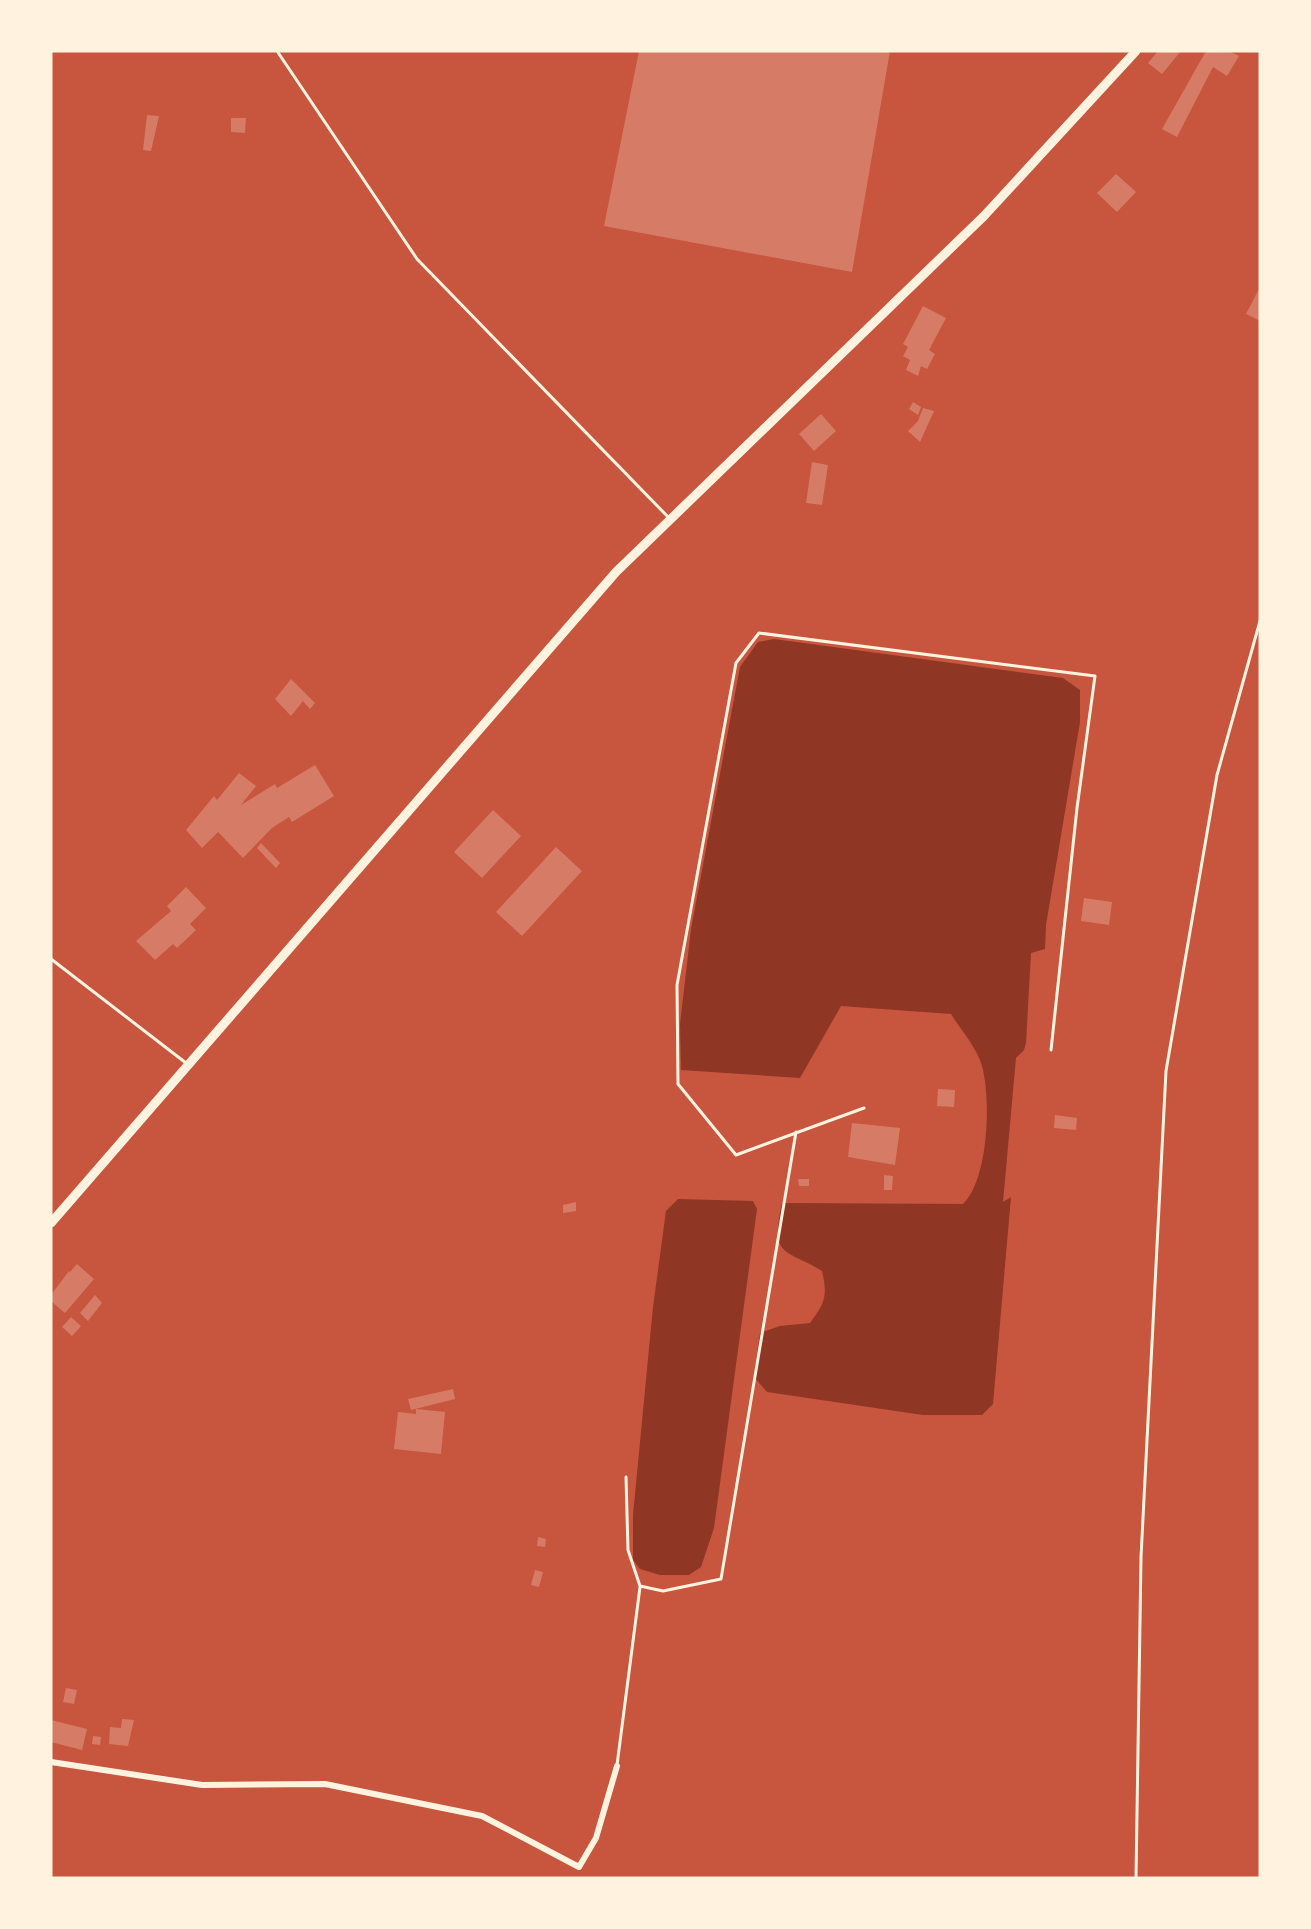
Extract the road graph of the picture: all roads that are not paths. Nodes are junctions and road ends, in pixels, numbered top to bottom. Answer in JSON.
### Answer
{"nodes":[{"id":1,"x":277,"y":51,"type":"edge"},
{"id":2,"x":1136,"y":51,"type":"edge"},
{"id":3,"x":670,"y":519,"type":"junction"},
{"id":4,"x":51,"y":959,"type":"edge"},
{"id":5,"x":1050,"y":1050,"type":"dead end"},
{"id":6,"x":190,"y":1066,"type":"junction"},
{"id":7,"x":864,"y":1108,"type":"dead end"},
{"id":8,"x":795,"y":1132,"type":"junction"},
{"id":9,"x":51,"y":1223,"type":"edge"},
{"id":10,"x":626,"y":1477,"type":"dead end"},
{"id":11,"x":640,"y":1586,"type":"junction"},
{"id":12,"x":51,"y":1762,"type":"edge"},
{"id":13,"x":617,"y":1766,"type":"joint"}],
"edges":[{"from":1,"to":3,"type":"lane"},
{"from":2,"to":3,"type":"main road"},
{"from":3,"to":6,"type":"main road"},
{"from":4,"to":6,"type":"lane"},
{"from":5,"to":8,"type":"lane"},
{"from":6,"to":9,"type":"main road"},
{"from":7,"to":8,"type":"lane"},
{"from":8,"to":11,"type":"lane"},
{"from":10,"to":11,"type":"lane"},
{"from":11,"to":13,"type":"lane"},
{"from":12,"to":13,"type":"street"}]}
